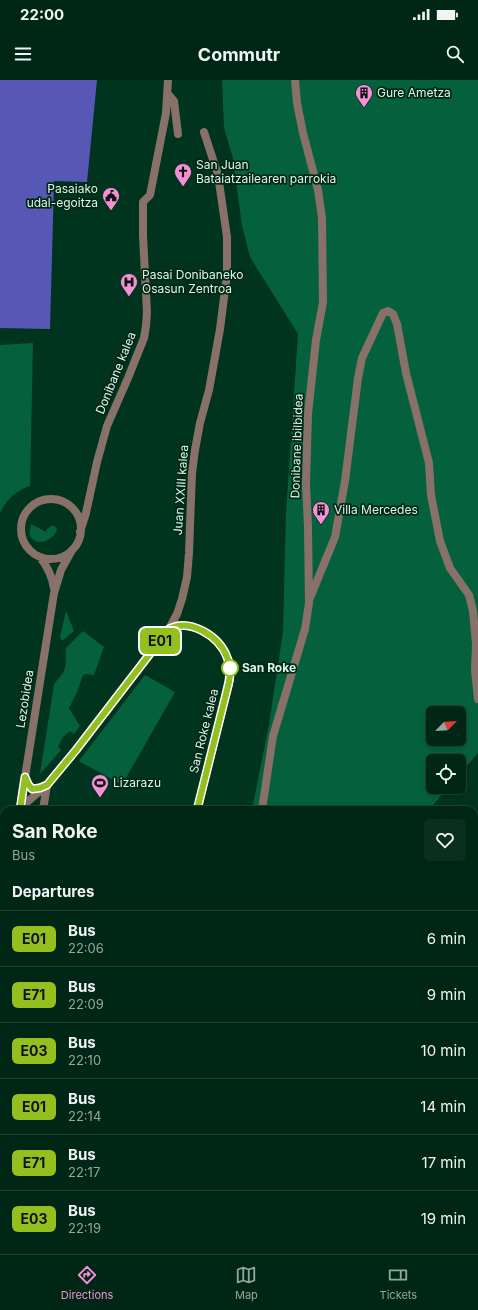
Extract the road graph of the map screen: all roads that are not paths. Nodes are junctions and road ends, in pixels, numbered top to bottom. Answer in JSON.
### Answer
{"nodes":[{"id":1,"x":168,"y":80,"type":"edge"},
{"id":2,"x":295,"y":80,"type":"edge"},
{"id":3,"x":168,"y":94,"type":"junction"},
{"id":4,"x":204,"y":132,"type":"dead end"},
{"id":5,"x":178,"y":134,"type":"dead end"},
{"id":6,"x":80,"y":532,"type":"junction"},
{"id":7,"x":72,"y":550,"type":"junction"},
{"id":8,"x":40,"y":557,"type":"junction"},
{"id":9,"x":54,"y":593,"type":"junction"},
{"id":10,"x":309,"y":603,"type":"junction"},
{"id":11,"x":169,"y":629,"type":"junction"},
{"id":12,"x":478,"y":699,"type":"edge"},
{"id":13,"x":25,"y":777,"type":"junction"},
{"id":14,"x":47,"y":785,"type":"junction"},
{"id":15,"x":20,"y":806,"type":"edge"},
{"id":16,"x":23,"y":806,"type":"edge"},
{"id":17,"x":44,"y":806,"type":"edge"},
{"id":18,"x":198,"y":806,"type":"edge"},
{"id":19,"x":263,"y":806,"type":"edge"}],
"edges":[{"from":1,"to":3,"type":"street","name":"Donibane kalea"},
{"from":2,"to":10,"type":"street","name":"Donibane ibilbidea"},
{"from":3,"to":5,"type":"street"},
{"from":3,"to":6,"type":"street","name":"Donibane kalea"},
{"from":4,"to":11,"type":"street","name":"Juan XXIII kalea"},
{"from":6,"to":7,"type":"street"},
{"from":6,"to":8,"type":"street"},
{"from":7,"to":8,"type":"street"},
{"from":7,"to":9,"type":"street","name":"Lezobidea"},
{"from":8,"to":9,"type":"street","name":"Lezobidea"},
{"from":9,"to":13,"type":"street","name":"Lezobidea"},
{"from":10,"to":12,"type":"street"},
{"from":10,"to":19,"type":"street","name":"Donibane ibilbidea"},
{"from":11,"to":14,"type":"street","name":"Juan XXIII kalea"},
{"from":11,"to":18,"type":"street","name":"San Roke kalea"},
{"from":13,"to":14,"type":"street"},
{"from":13,"to":15,"type":"street","name":"Lezobidea"},
{"from":14,"to":16,"type":"street","name":"Juan XXIII kalea"},
{"from":14,"to":17,"type":"street"}]}
